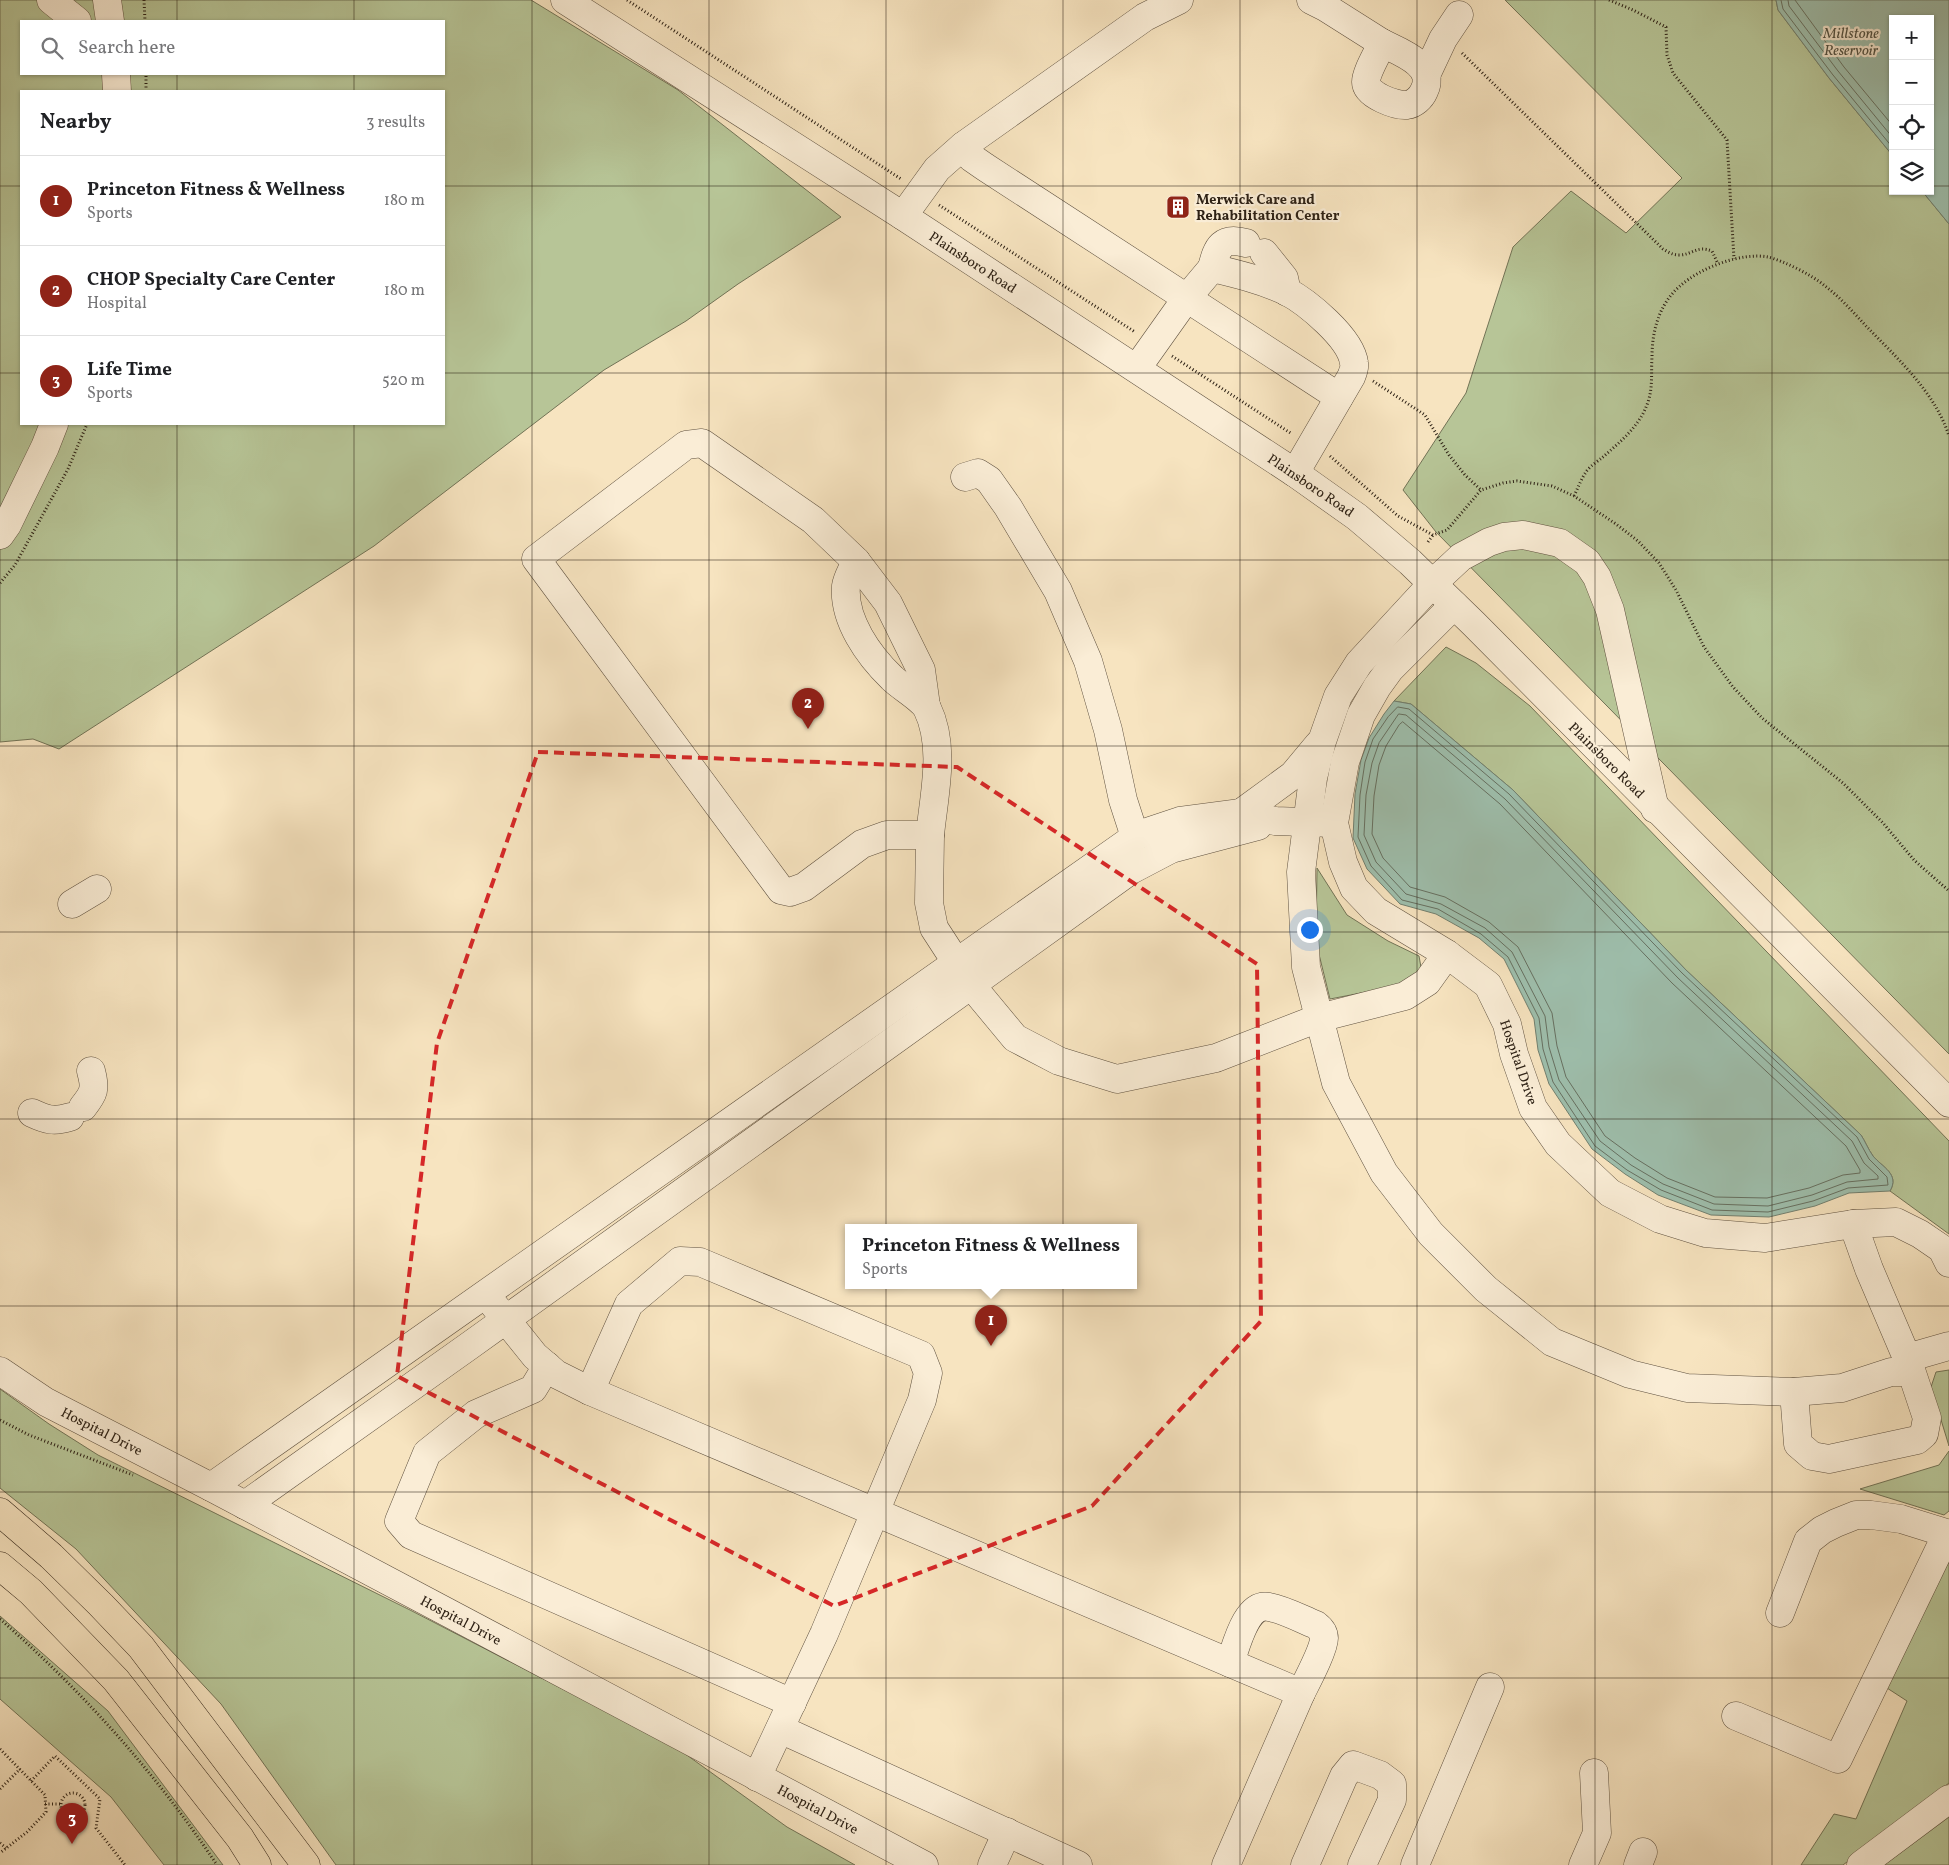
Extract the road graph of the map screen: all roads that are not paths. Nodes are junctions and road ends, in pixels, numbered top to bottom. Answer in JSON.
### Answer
{"nodes":[{"id":1,"x":51,"y":0,"type":"edge"},
{"id":2,"x":107,"y":0,"type":"edge"},
{"id":3,"x":565,"y":0,"type":"edge"},
{"id":4,"x":1179,"y":0,"type":"edge"},
{"id":5,"x":1311,"y":0,"type":"edge"},
{"id":6,"x":1459,"y":15,"type":"dead end"},
{"id":7,"x":76,"y":20,"type":"edge"},
{"id":8,"x":110,"y":20,"type":"edge"},
{"id":9,"x":1382,"y":43,"type":"junction"},
{"id":10,"x":1427,"y":73,"type":"junction"},
{"id":11,"x":963,"y":146,"type":"junction"},
{"id":12,"x":903,"y":216,"type":"junction"},
{"id":13,"x":1212,"y":268,"type":"junction"},
{"id":14,"x":1287,"y":292,"type":"junction"},
{"id":15,"x":1186,"y":299,"type":"junction"},
{"id":16,"x":1137,"y":368,"type":"junction"},
{"id":17,"x":1339,"y":397,"type":"junction"},
{"id":18,"x":54,"y":425,"type":"edge"},
{"id":19,"x":1295,"y":473,"type":"junction"},
{"id":20,"x":965,"y":477,"type":"dead end"},
{"id":21,"x":0,"y":534,"type":"edge"},
{"id":22,"x":856,"y":562,"type":"junction"},
{"id":23,"x":1432,"y":584,"type":"junction"},
{"id":24,"x":1454,"y":605,"type":"junction"},
{"id":25,"x":926,"y":706,"type":"junction"},
{"id":26,"x":1322,"y":741,"type":"junction"},
{"id":27,"x":1655,"y":809,"type":"junction"},
{"id":28,"x":1241,"y":813,"type":"junction"},
{"id":29,"x":1275,"y":821,"type":"junction"},
{"id":30,"x":1306,"y":822,"type":"junction"},
{"id":31,"x":1334,"y":823,"type":"junction"},
{"id":32,"x":930,"y":835,"type":"junction"},
{"id":33,"x":1135,"y":837,"type":"junction"},
{"id":34,"x":97,"y":889,"type":"dead end"},
{"id":35,"x":72,"y":904,"type":"dead end"},
{"id":36,"x":1447,"y":954,"type":"junction"},
{"id":37,"x":963,"y":974,"type":"junction"},
{"id":38,"x":1319,"y":1018,"type":"junction"},
{"id":39,"x":91,"y":1071,"type":"dead end"},
{"id":40,"x":1949,"y":1103,"type":"edge"},
{"id":41,"x":32,"y":1113,"type":"dead end"},
{"id":42,"x":1854,"y":1224,"type":"junction"},
{"id":43,"x":1949,"y":1263,"type":"edge"},
{"id":44,"x":486,"y":1294,"type":"junction"},
{"id":45,"x":505,"y":1320,"type":"junction"},
{"id":46,"x":1949,"y":1346,"type":"edge"},
{"id":47,"x":1908,"y":1365,"type":"junction"},
{"id":48,"x":547,"y":1366,"type":"junction"},
{"id":49,"x":0,"y":1371,"type":"edge"},
{"id":50,"x":590,"y":1391,"type":"junction"},
{"id":51,"x":1794,"y":1392,"type":"junction"},
{"id":52,"x":211,"y":1487,"type":"junction"},
{"id":53,"x":245,"y":1505,"type":"junction"},
{"id":54,"x":0,"y":1512,"type":"edge"},
{"id":55,"x":875,"y":1512,"type":"junction"},
{"id":56,"x":1949,"y":1536,"type":"edge"},
{"id":57,"x":0,"y":1566,"type":"edge"},
{"id":58,"x":1780,"y":1613,"type":"dead end"},
{"id":59,"x":1230,"y":1663,"type":"junction"},
{"id":60,"x":1490,"y":1687,"type":"dead end"},
{"id":61,"x":1301,"y":1693,"type":"junction"},
{"id":62,"x":792,"y":1703,"type":"junction"},
{"id":63,"x":1736,"y":1716,"type":"dead end"},
{"id":64,"x":780,"y":1729,"type":"junction"},
{"id":65,"x":1594,"y":1773,"type":"dead end"},
{"id":66,"x":758,"y":1777,"type":"junction"},
{"id":67,"x":1949,"y":1799,"type":"edge"},
{"id":68,"x":1007,"y":1832,"type":"junction"},
{"id":69,"x":240,"y":1838,"type":"junction"},
{"id":70,"x":257,"y":1865,"type":"edge"},
{"id":71,"x":269,"y":1865,"type":"edge"},
{"id":72,"x":306,"y":1865,"type":"edge"},
{"id":73,"x":924,"y":1865,"type":"edge"},
{"id":74,"x":992,"y":1865,"type":"edge"},
{"id":75,"x":1078,"y":1865,"type":"edge"},
{"id":76,"x":1226,"y":1865,"type":"edge"},
{"id":77,"x":1305,"y":1865,"type":"edge"},
{"id":78,"x":1362,"y":1865,"type":"edge"},
{"id":79,"x":1415,"y":1865,"type":"edge"},
{"id":80,"x":1583,"y":1865,"type":"edge"},
{"id":81,"x":1861,"y":1865,"type":"edge"}],
"edges":[{"from":1,"to":7,"type":"street"},
{"from":2,"to":8,"type":"street"},
{"from":3,"to":12,"type":"street","name":"Plainsboro Road"},
{"from":4,"to":11,"type":"street"},
{"from":5,"to":9,"type":"street"},
{"from":6,"to":10,"type":"street"},
{"from":9,"to":10,"type":"street"},
{"from":9,"to":10,"type":"street"},
{"from":11,"to":12,"type":"street"},
{"from":11,"to":15,"type":"street"},
{"from":12,"to":16,"type":"street","name":"Plainsboro Road"},
{"from":13,"to":14,"type":"street"},
{"from":13,"to":14,"type":"street"},
{"from":13,"to":15,"type":"street"},
{"from":14,"to":17,"type":"street"},
{"from":15,"to":16,"type":"street"},
{"from":15,"to":17,"type":"street"},
{"from":16,"to":19,"type":"street","name":"Plainsboro Road"},
{"from":17,"to":19,"type":"street"},
{"from":18,"to":21,"type":"street"},
{"from":19,"to":23,"type":"street","name":"Plainsboro Road"},
{"from":20,"to":33,"type":"street"},
{"from":22,"to":25,"type":"street"},
{"from":22,"to":25,"type":"street"},
{"from":22,"to":32,"type":"street"},
{"from":23,"to":24,"type":"street","name":"Plainsboro Road"},
{"from":23,"to":26,"type":"street"},
{"from":23,"to":27,"type":"street"},
{"from":24,"to":27,"type":"street","name":"Plainsboro Road"},
{"from":24,"to":31,"type":"street"},
{"from":25,"to":32,"type":"street"},
{"from":26,"to":28,"type":"street"},
{"from":26,"to":30,"type":"street"},
{"from":27,"to":40,"type":"street","name":"Plainsboro Road"},
{"from":28,"to":29,"type":"street"},
{"from":28,"to":33,"type":"street"},
{"from":29,"to":30,"type":"street"},
{"from":29,"to":37,"type":"street"},
{"from":30,"to":31,"type":"street"},
{"from":30,"to":38,"type":"street"},
{"from":31,"to":36,"type":"street","name":"Hospital Drive"},
{"from":32,"to":37,"type":"street"},
{"from":33,"to":37,"type":"street"},
{"from":34,"to":35,"type":"street"},
{"from":36,"to":38,"type":"street"},
{"from":36,"to":42,"type":"street","name":"Hospital Drive"},
{"from":37,"to":38,"type":"street"},
{"from":37,"to":44,"type":"street"},
{"from":37,"to":45,"type":"street"},
{"from":38,"to":51,"type":"street"},
{"from":39,"to":41,"type":"street"},
{"from":42,"to":43,"type":"street","name":"Hospital Drive"},
{"from":42,"to":47,"type":"street"},
{"from":44,"to":45,"type":"street"},
{"from":44,"to":52,"type":"street"},
{"from":45,"to":48,"type":"street"},
{"from":45,"to":53,"type":"street"},
{"from":46,"to":47,"type":"street"},
{"from":47,"to":51,"type":"street"},
{"from":47,"to":51,"type":"street"},
{"from":48,"to":50,"type":"street"},
{"from":48,"to":62,"type":"street"},
{"from":49,"to":52,"type":"street","name":"Hospital Drive"},
{"from":50,"to":55,"type":"street"},
{"from":50,"to":55,"type":"street"},
{"from":52,"to":53,"type":"street","name":"Hospital Drive"},
{"from":53,"to":66,"type":"street","name":"Hospital Drive"},
{"from":54,"to":72,"type":"highway"},
{"from":55,"to":59,"type":"street"},
{"from":55,"to":62,"type":"street"},
{"from":56,"to":58,"type":"street"},
{"from":56,"to":63,"type":"street"},
{"from":57,"to":69,"type":"highway"},
{"from":59,"to":61,"type":"street"},
{"from":59,"to":61,"type":"street"},
{"from":60,"to":79,"type":"street"},
{"from":61,"to":76,"type":"street"},
{"from":62,"to":64,"type":"street"},
{"from":64,"to":66,"type":"street"},
{"from":64,"to":68,"type":"street"},
{"from":65,"to":80,"type":"street"},
{"from":66,"to":73,"type":"street","name":"Hospital Drive"},
{"from":67,"to":81,"type":"street"},
{"from":68,"to":74,"type":"street"},
{"from":68,"to":75,"type":"street"},
{"from":69,"to":70,"type":"highway"},
{"from":69,"to":71,"type":"highway"},
{"from":77,"to":78,"type":"street"}]}
